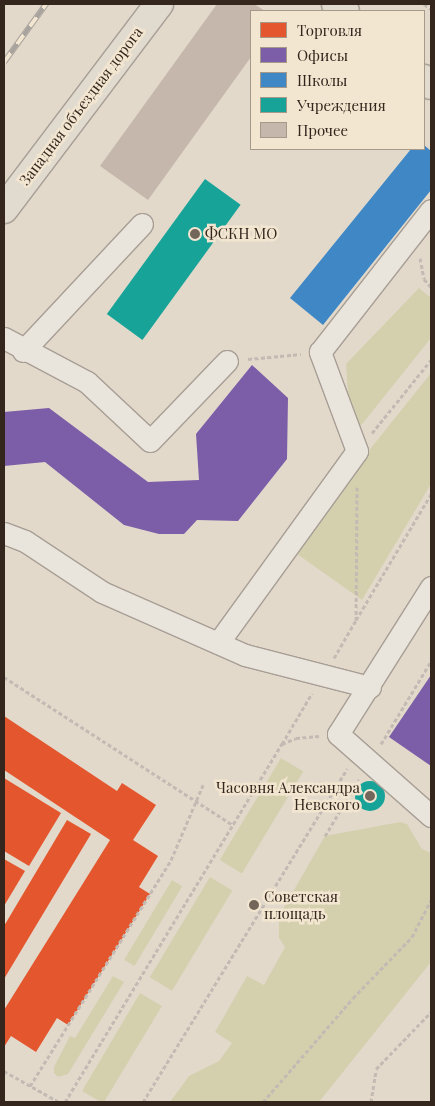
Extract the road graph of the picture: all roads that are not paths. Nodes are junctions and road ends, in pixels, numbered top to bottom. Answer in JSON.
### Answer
{"nodes":[{"id":1,"x":159,"y":4,"type":"edge"},
{"id":2,"x":4,"y":209,"type":"edge"},
{"id":3,"x":431,"y":210,"type":"edge"},
{"id":4,"x":142,"y":224,"type":"dead end"},
{"id":5,"x":4,"y":338,"type":"edge"},
{"id":6,"x":23,"y":351,"type":"junction"},
{"id":7,"x":227,"y":361,"type":"road end"},
{"id":8,"x":4,"y":533,"type":"edge"},
{"id":9,"x":431,"y":587,"type":"edge"},
{"id":10,"x":218,"y":643,"type":"junction"},
{"id":11,"x":370,"y":686,"type":"junction"},
{"id":12,"x":431,"y":816,"type":"edge"}],
"edges":[{"from":1,"to":2,"type":"main road","name":"Западная объездная дорога"},
{"from":3,"to":10,"type":"street"},
{"from":4,"to":6,"type":"street"},
{"from":5,"to":6,"type":"street"},
{"from":6,"to":7,"type":"street"},
{"from":8,"to":10,"type":"street"},
{"from":9,"to":11,"type":"street"},
{"from":10,"to":11,"type":"street"},
{"from":11,"to":12,"type":"street"}]}
